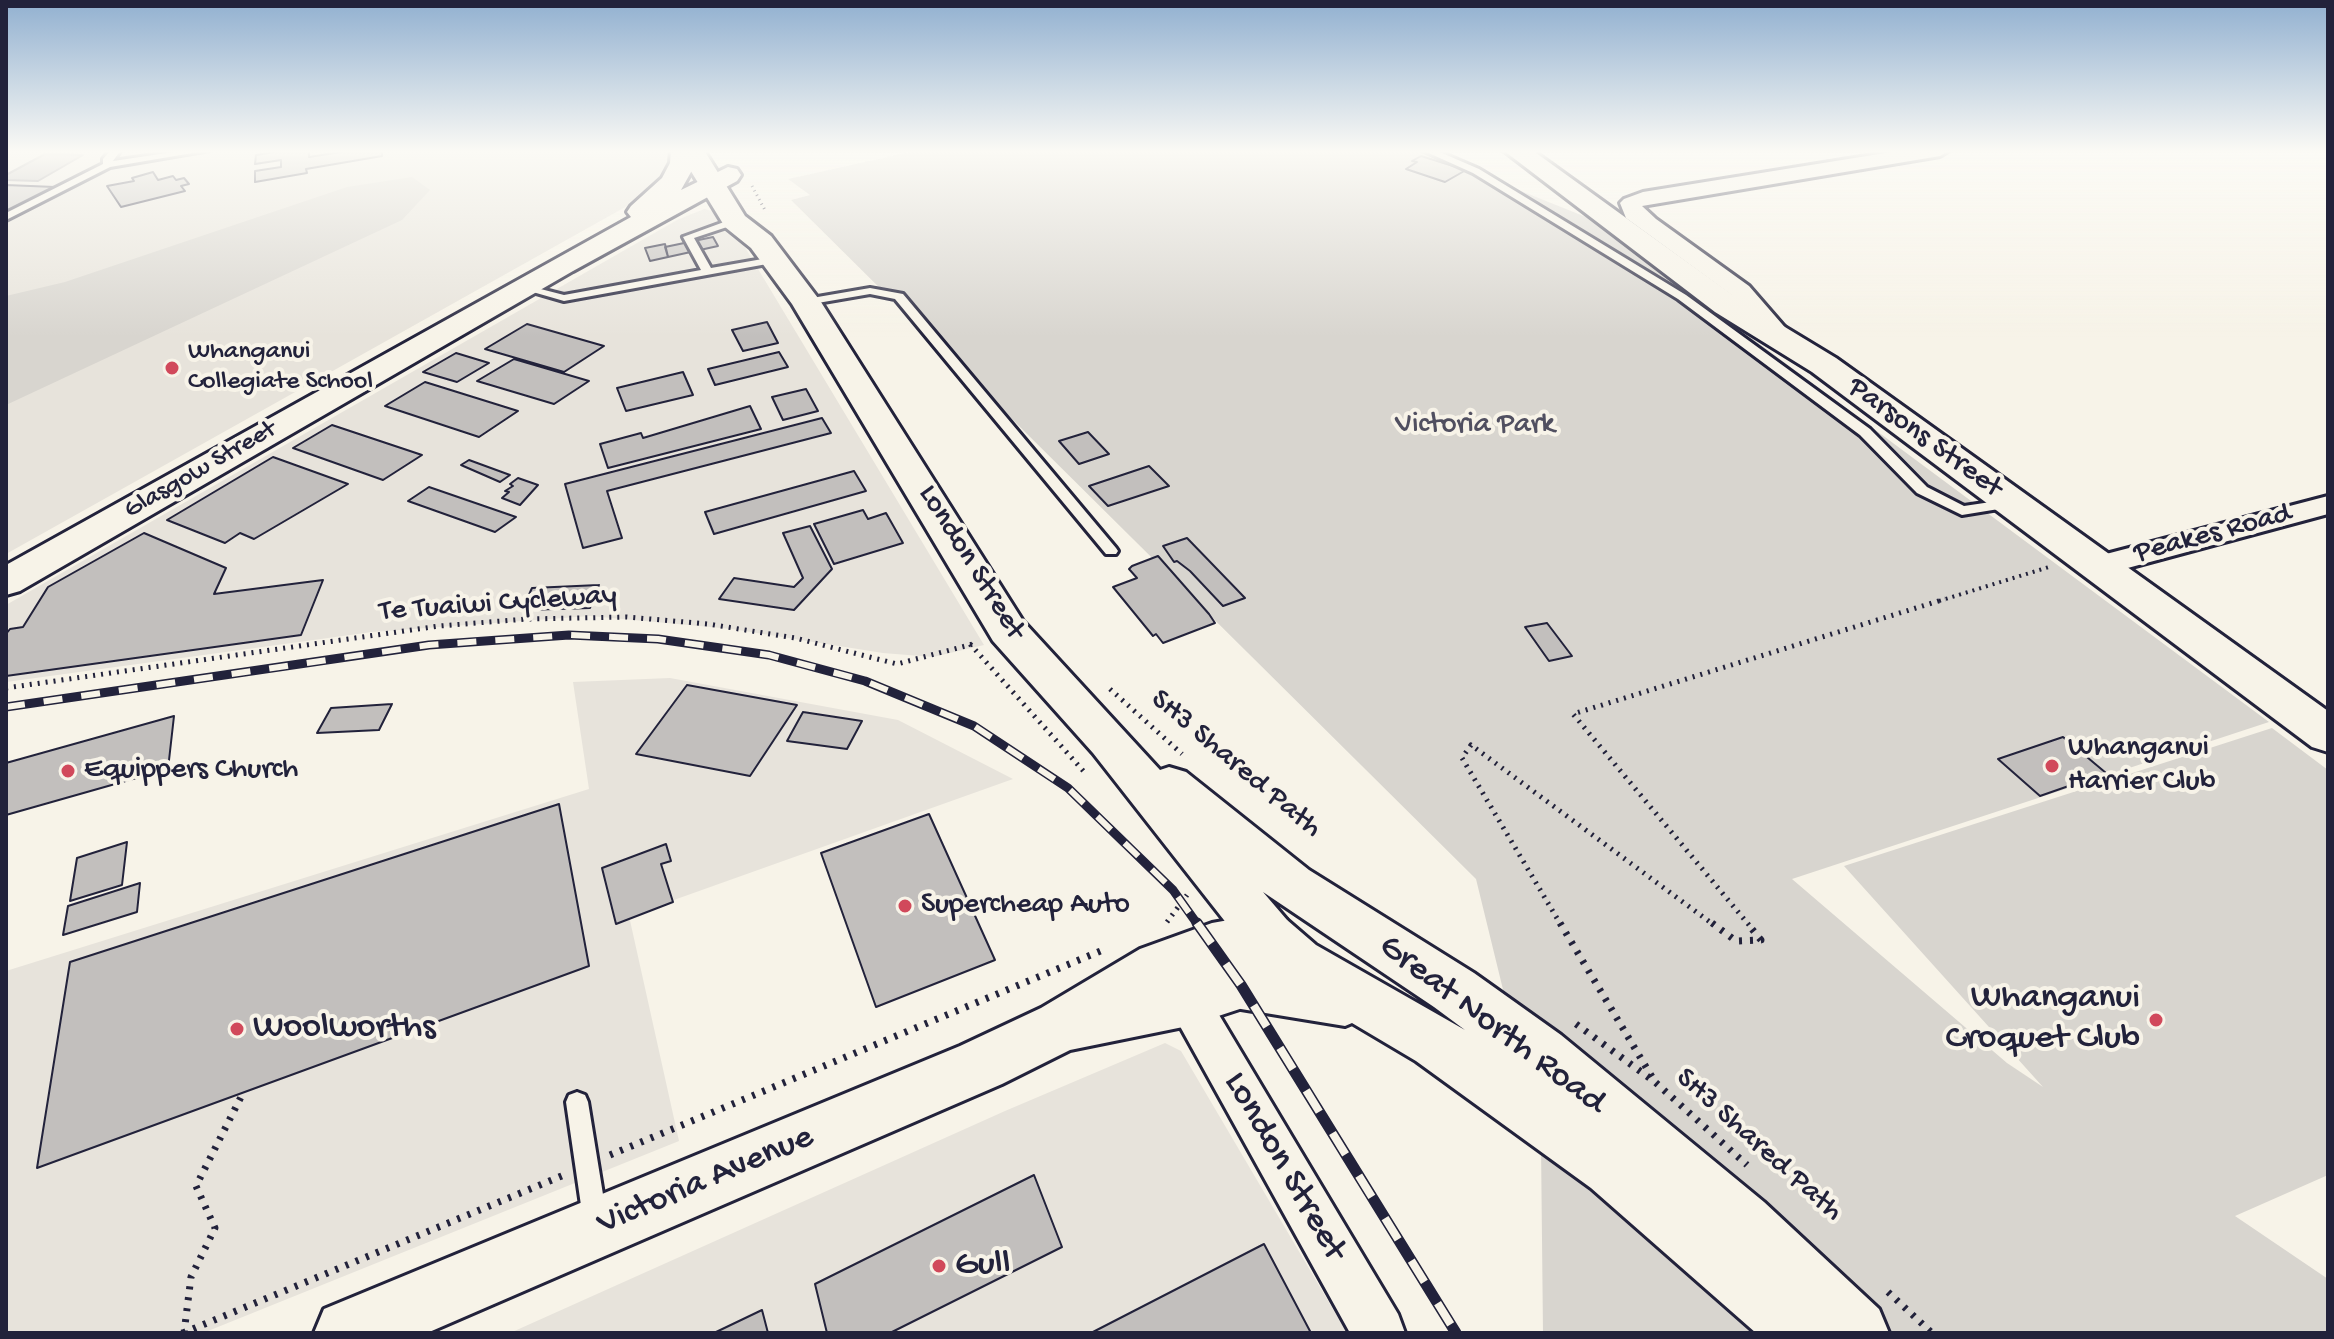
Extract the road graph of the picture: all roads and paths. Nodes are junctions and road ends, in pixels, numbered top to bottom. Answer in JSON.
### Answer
{"nodes":[{"id":1,"x":637,"y":212,"type":"edge"},
{"id":2,"x":663,"y":212,"type":"edge"},
{"id":3,"x":711,"y":212,"type":"edge"},
{"id":4,"x":746,"y":212,"type":"edge"},
{"id":5,"x":746,"y":212,"type":"edge"},
{"id":6,"x":747,"y":212,"type":"edge"},
{"id":7,"x":1544,"y":212,"type":"edge"},
{"id":8,"x":1598,"y":212,"type":"edge"},
{"id":9,"x":1634,"y":212,"type":"edge"},
{"id":10,"x":768,"y":240,"type":"junction"},
{"id":11,"x":563,"y":265,"type":"junction"},
{"id":12,"x":708,"y":273,"type":"junction"},
{"id":13,"x":525,"y":288,"type":"junction"},
{"id":14,"x":806,"y":302,"type":"junction"},
{"id":15,"x":1783,"y":339,"type":"junction"},
{"id":16,"x":2012,"y":503,"type":"junction"},
{"id":17,"x":2328,"y":505,"type":"edge"},
{"id":18,"x":1111,"y":551,"type":"dead end"},
{"id":19,"x":2091,"y":561,"type":"junction"},
{"id":20,"x":6,"y":582,"type":"edge"},
{"id":21,"x":979,"y":642,"type":"dead end"},
{"id":22,"x":970,"y":644,"type":"junction"},
{"id":23,"x":1100,"y":680,"type":"dead end"},
{"id":24,"x":6,"y":688,"type":"edge"},
{"id":25,"x":2328,"y":735,"type":"edge"},
{"id":26,"x":1188,"y":759,"type":"dead end"},
{"id":27,"x":1101,"y":762,"type":"junction"},
{"id":28,"x":1184,"y":885,"type":"dead end"},
{"id":29,"x":1162,"y":926,"type":"dead end"},
{"id":30,"x":1268,"y":936,"type":"junction"},
{"id":31,"x":1109,"y":948,"type":"dead end"},
{"id":32,"x":1241,"y":985,"type":"junction"},
{"id":33,"x":1188,"y":1001,"type":"junction"},
{"id":34,"x":1378,"y":1009,"type":"junction"},
{"id":35,"x":1573,"y":1022,"type":"dead end"},
{"id":36,"x":1061,"y":1026,"type":"junction"},
{"id":37,"x":1655,"y":1082,"type":"junction"},
{"id":38,"x":243,"y":1093,"type":"dead end"},
{"id":39,"x":577,"y":1102,"type":"dead end"},
{"id":40,"x":587,"y":1165,"type":"junction"},
{"id":41,"x":1613,"y":1167,"type":"junction"},
{"id":42,"x":1758,"y":1174,"type":"dead end"},
{"id":43,"x":596,"y":1228,"type":"junction"},
{"id":44,"x":1870,"y":1312,"type":"edge"},
{"id":45,"x":184,"y":1333,"type":"edge"},
{"id":46,"x":348,"y":1333,"type":"edge"},
{"id":47,"x":1379,"y":1333,"type":"edge"},
{"id":48,"x":1807,"y":1333,"type":"edge"},
{"id":49,"x":1932,"y":1333,"type":"edge"}],
"edges":[{"from":1,"to":11,"type":"main road","name":"Glasgow Street"},
{"from":2,"to":11,"type":"main road","name":"Glasgow Street"},
{"from":3,"to":12,"type":"lane"},
{"from":4,"to":10,"type":"main road","name":"London Street"},
{"from":5,"to":10,"type":"path"},
{"from":6,"to":10,"type":"main road","name":"London Street"},
{"from":7,"to":16,"type":"lane"},
{"from":8,"to":15,"type":"main road","name":"Parsons Street"},
{"from":9,"to":15,"type":"street"},
{"from":10,"to":12,"type":"lane"},
{"from":10,"to":14,"type":"main road","name":"London Street"},
{"from":11,"to":13,"type":"main road","name":"Glasgow Street"},
{"from":12,"to":13,"type":"lane"},
{"from":13,"to":20,"type":"main road","name":"Glasgow Street"},
{"from":14,"to":18,"type":"lane"},
{"from":14,"to":27,"type":"main road","name":"London Street"},
{"from":15,"to":16,"type":"main road","name":"Parsons Street"},
{"from":16,"to":19,"type":"main road","name":"Parsons Street"},
{"from":17,"to":19,"type":"street","name":"Peakes Road"},
{"from":19,"to":25,"type":"main road","name":"Parsons Street"},
{"from":19,"to":37,"type":"path"},
{"from":21,"to":22,"type":"path","name":"Te Tuaiwi Cycleway"},
{"from":22,"to":24,"type":"path","name":"Te Tuaiwi Cycleway"},
{"from":22,"to":27,"type":"path"},
{"from":23,"to":26,"type":"path","name":"SH3 Shared Path"},
{"from":27,"to":30,"type":"main road","name":"London Street"},
{"from":27,"to":44,"type":"main road","name":"Great North Road"},
{"from":28,"to":29,"type":"path"},
{"from":30,"to":32,"type":"main road"},
{"from":30,"to":34,"type":"main road","name":"Great North Road"},
{"from":30,"to":36,"type":"main road","name":"Victoria Avenue"},
{"from":30,"to":41,"type":"main road"},
{"from":31,"to":40,"type":"path"},
{"from":32,"to":33,"type":"main road","name":"Victoria Avenue"},
{"from":32,"to":34,"type":"main road"},
{"from":33,"to":36,"type":"main road","name":"Victoria Avenue"},
{"from":33,"to":47,"type":"street","name":"London Street"},
{"from":34,"to":41,"type":"main road","name":"Great North Road"},
{"from":35,"to":37,"type":"path","name":"SH3 Shared Path"},
{"from":36,"to":43,"type":"main road","name":"Victoria Avenue"},
{"from":37,"to":42,"type":"path","name":"SH3 Shared Path"},
{"from":38,"to":45,"type":"path"},
{"from":39,"to":40,"type":"lane"},
{"from":40,"to":43,"type":"lane"},
{"from":40,"to":45,"type":"path"},
{"from":41,"to":48,"type":"main road","name":"Great North Road"},
{"from":43,"to":46,"type":"main road","name":"Victoria Avenue"},
{"from":44,"to":49,"type":"path"}]}
